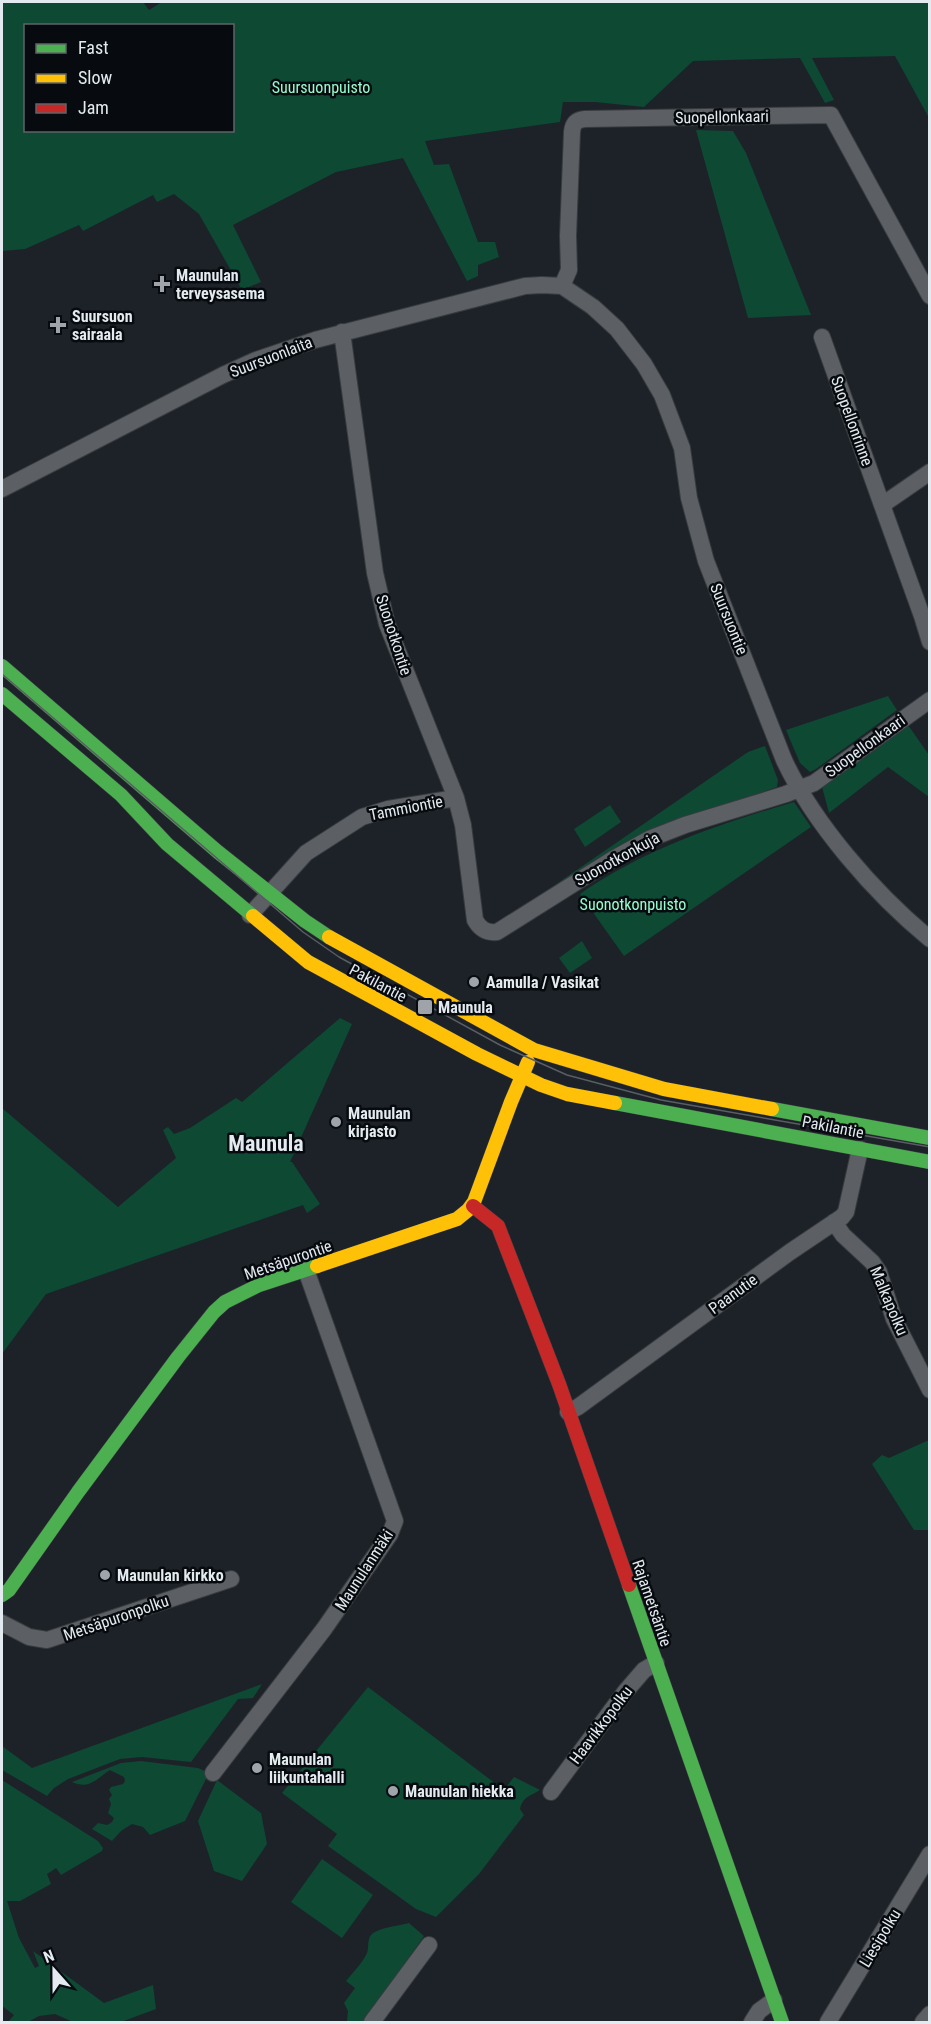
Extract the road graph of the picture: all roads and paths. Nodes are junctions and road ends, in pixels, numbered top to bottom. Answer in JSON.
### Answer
{"nodes":[{"id":1,"x":562,"y":286,"type":"junction"},
{"id":2,"x":930,"y":296,"type":"edge"},
{"id":3,"x":342,"y":332,"type":"junction"},
{"id":4,"x":822,"y":337,"type":"dead end"},
{"id":5,"x":930,"y":472,"type":"edge"},
{"id":6,"x":2,"y":489,"type":"edge"},
{"id":7,"x":882,"y":505,"type":"junction"},
{"id":8,"x":930,"y":642,"type":"edge"},
{"id":9,"x":2,"y":666,"type":"edge"},
{"id":10,"x":2,"y":694,"type":"edge"},
{"id":11,"x":930,"y":700,"type":"edge"},
{"id":12,"x":799,"y":789,"type":"junction"},
{"id":13,"x":456,"y":798,"type":"junction"},
{"id":14,"x":269,"y":893,"type":"junction"},
{"id":15,"x":250,"y":915,"type":"junction"},
{"id":16,"x":479,"y":928,"type":"joint"},
{"id":17,"x":930,"y":939,"type":"edge"},
{"id":18,"x":534,"y":1050,"type":"junction"},
{"id":19,"x":522,"y":1076,"type":"junction"},
{"id":20,"x":930,"y":1138,"type":"edge"},
{"id":21,"x":860,"y":1149,"type":"junction"},
{"id":22,"x":930,"y":1162,"type":"edge"},
{"id":23,"x":473,"y":1206,"type":"junction"},
{"id":24,"x":834,"y":1222,"type":"junction"},
{"id":25,"x":306,"y":1270,"type":"junction"},
{"id":26,"x":930,"y":1390,"type":"edge"},
{"id":27,"x":568,"y":1412,"type":"junction"},
{"id":28,"x":231,"y":1579,"type":"dead end"},
{"id":29,"x":5,"y":1593,"type":"edge"},
{"id":30,"x":2,"y":1610,"type":"edge"},
{"id":31,"x":2,"y":1623,"type":"edge"},
{"id":32,"x":656,"y":1663,"type":"junction"},
{"id":33,"x":213,"y":1773,"type":"dead end"},
{"id":34,"x":550,"y":1792,"type":"dead end"},
{"id":35,"x":930,"y":1854,"type":"edge"},
{"id":36,"x":429,"y":1945,"type":"dead end"},
{"id":37,"x":774,"y":2000,"type":"junction"},
{"id":38,"x":930,"y":2014,"type":"edge"},
{"id":39,"x":372,"y":2022,"type":"edge"},
{"id":40,"x":752,"y":2022,"type":"edge"},
{"id":41,"x":782,"y":2022,"type":"edge"},
{"id":42,"x":828,"y":2022,"type":"edge"},
{"id":43,"x":923,"y":2022,"type":"edge"}],
"edges":[{"from":1,"to":2,"type":"street","name":"Suopellonkaari"},
{"from":1,"to":3,"type":"street","name":"Suursuonlaita"},
{"from":1,"to":12,"type":"street","name":"Suursuontie"},
{"from":3,"to":6,"type":"street","name":"Suursuonlaita"},
{"from":3,"to":13,"type":"street","name":"Suonotkontie"},
{"from":4,"to":7,"type":"street","name":"Suopellonrinne"},
{"from":5,"to":7,"type":"street"},
{"from":7,"to":8,"type":"street"},
{"from":9,"to":14,"type":"main road","name":"Pakilantie"},
{"from":10,"to":15,"type":"main road","name":"Pakilantie"},
{"from":11,"to":12,"type":"street","name":"Suopellonkaari"},
{"from":12,"to":16,"type":"street","name":"Suonotkonkuja"},
{"from":12,"to":17,"type":"street","name":"Suursuontie"},
{"from":13,"to":14,"type":"street","name":"Tammiontie"},
{"from":13,"to":16,"type":"street","name":"Suonotkontie"},
{"from":14,"to":15,"type":"street","name":"Tammiontie"},
{"from":14,"to":18,"type":"main road","name":"Pakilantie"},
{"from":15,"to":19,"type":"main road","name":"Pakilantie"},
{"from":18,"to":19,"type":"main road"},
{"from":18,"to":20,"type":"main road","name":"Pakilantie"},
{"from":19,"to":21,"type":"main road","name":"Pakilantie"},
{"from":19,"to":23,"type":"main road"},
{"from":21,"to":22,"type":"main road","name":"Pakilantie"},
{"from":21,"to":24,"type":"street","name":"Paanutie"},
{"from":23,"to":25,"type":"main road","name":"Metsäpurontie"},
{"from":23,"to":27,"type":"main road","name":"Rajametsäntie"},
{"from":24,"to":26,"type":"street","name":"Malkapolku"},
{"from":24,"to":27,"type":"street","name":"Paanutie"},
{"from":25,"to":29,"type":"main road","name":"Metsäpurontie"},
{"from":25,"to":33,"type":"street","name":"Maunulanmäki"},
{"from":27,"to":32,"type":"main road","name":"Rajametsäntie"},
{"from":28,"to":31,"type":"street","name":"Metsäpuronpolku"},
{"from":29,"to":30,"type":"main road","name":"Metsäpurontie"},
{"from":32,"to":34,"type":"street","name":"Haavikkopolku"},
{"from":32,"to":37,"type":"main road","name":"Rajametsäntie"},
{"from":35,"to":42,"type":"street","name":"Liesipolku"},
{"from":36,"to":39,"type":"street"},
{"from":37,"to":40,"type":"street"},
{"from":37,"to":41,"type":"main road","name":"Rajametsäntie"},
{"from":38,"to":43,"type":"street"}]}
